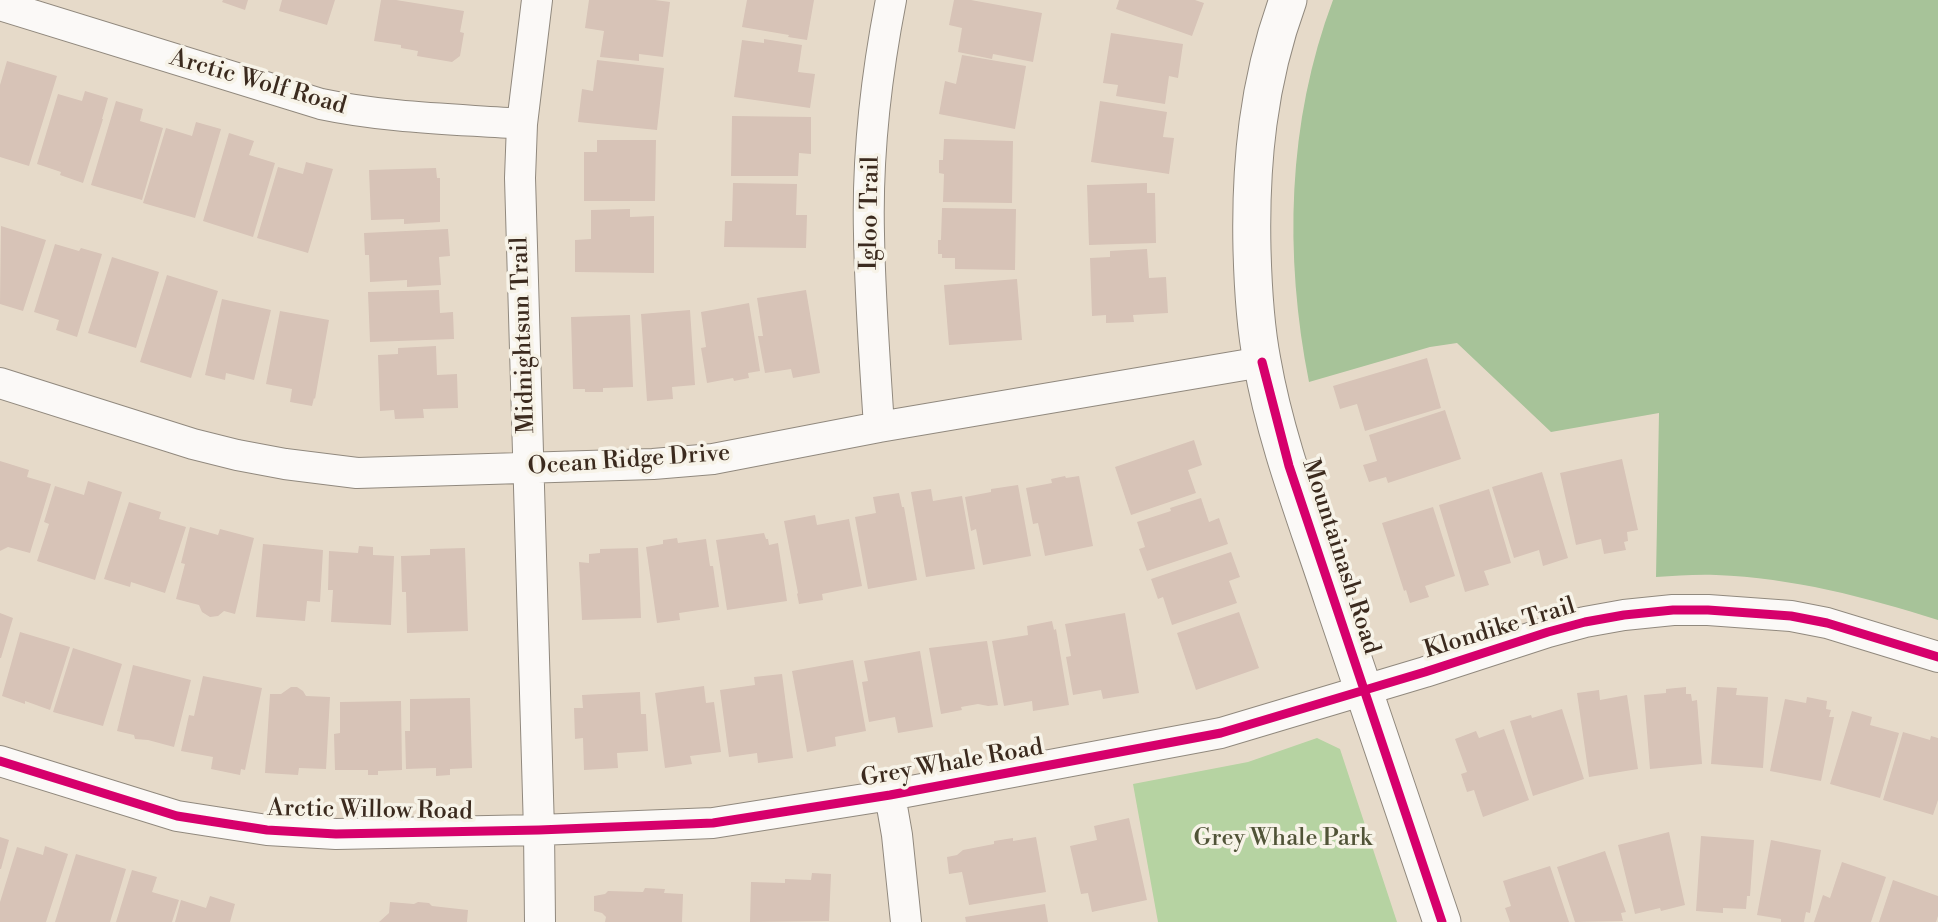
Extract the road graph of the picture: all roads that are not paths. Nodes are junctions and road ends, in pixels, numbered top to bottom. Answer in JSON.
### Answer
{"nodes":[{"id":1,"x":537,"y":0,"type":"edge"},
{"id":2,"x":891,"y":0,"type":"edge"},
{"id":3,"x":1288,"y":0,"type":"edge"},
{"id":4,"x":0,"y":5,"type":"edge"},
{"id":5,"x":522,"y":124,"type":"junction"},
{"id":6,"x":1262,"y":362,"type":"junction"},
{"id":7,"x":0,"y":383,"type":"edge"},
{"id":8,"x":879,"y":427,"type":"junction"},
{"id":9,"x":528,"y":468,"type":"junction"},
{"id":10,"x":1938,"y":657,"type":"edge"},
{"id":11,"x":1364,"y":690,"type":"junction"},
{"id":12,"x":0,"y":761,"type":"edge"},
{"id":13,"x":890,"y":795,"type":"junction"},
{"id":14,"x":539,"y":831,"type":"junction"},
{"id":15,"x":540,"y":922,"type":"edge"},
{"id":16,"x":906,"y":922,"type":"edge"},
{"id":17,"x":1442,"y":922,"type":"edge"}],
"edges":[{"from":1,"to":5,"type":"street","name":"Midnightsun Trail"},
{"from":2,"to":8,"type":"street","name":"Igloo Trail"},
{"from":3,"to":6,"type":"street","name":"Mountainash Road"},
{"from":4,"to":5,"type":"street","name":"Arctic Wolf Road"},
{"from":5,"to":9,"type":"street","name":"Midnightsun Trail"},
{"from":6,"to":8,"type":"street","name":"Ocean Ridge Drive"},
{"from":6,"to":11,"type":"street","name":"Mountainash Road"},
{"from":7,"to":9,"type":"street","name":"Ocean Ridge Drive"},
{"from":8,"to":9,"type":"street","name":"Ocean Ridge Drive"},
{"from":9,"to":14,"type":"street","name":"Midnightsun Trail"},
{"from":10,"to":11,"type":"street","name":"Klondike Trail"},
{"from":11,"to":13,"type":"street","name":"Grey Whale Road"},
{"from":11,"to":17,"type":"street","name":"Mountainash Road"},
{"from":12,"to":14,"type":"street","name":"Arctic Willow Road"},
{"from":13,"to":14,"type":"street","name":"Grey Whale Road"},
{"from":13,"to":16,"type":"street"},
{"from":14,"to":15,"type":"street","name":"Midnightsun Trail"}]}
